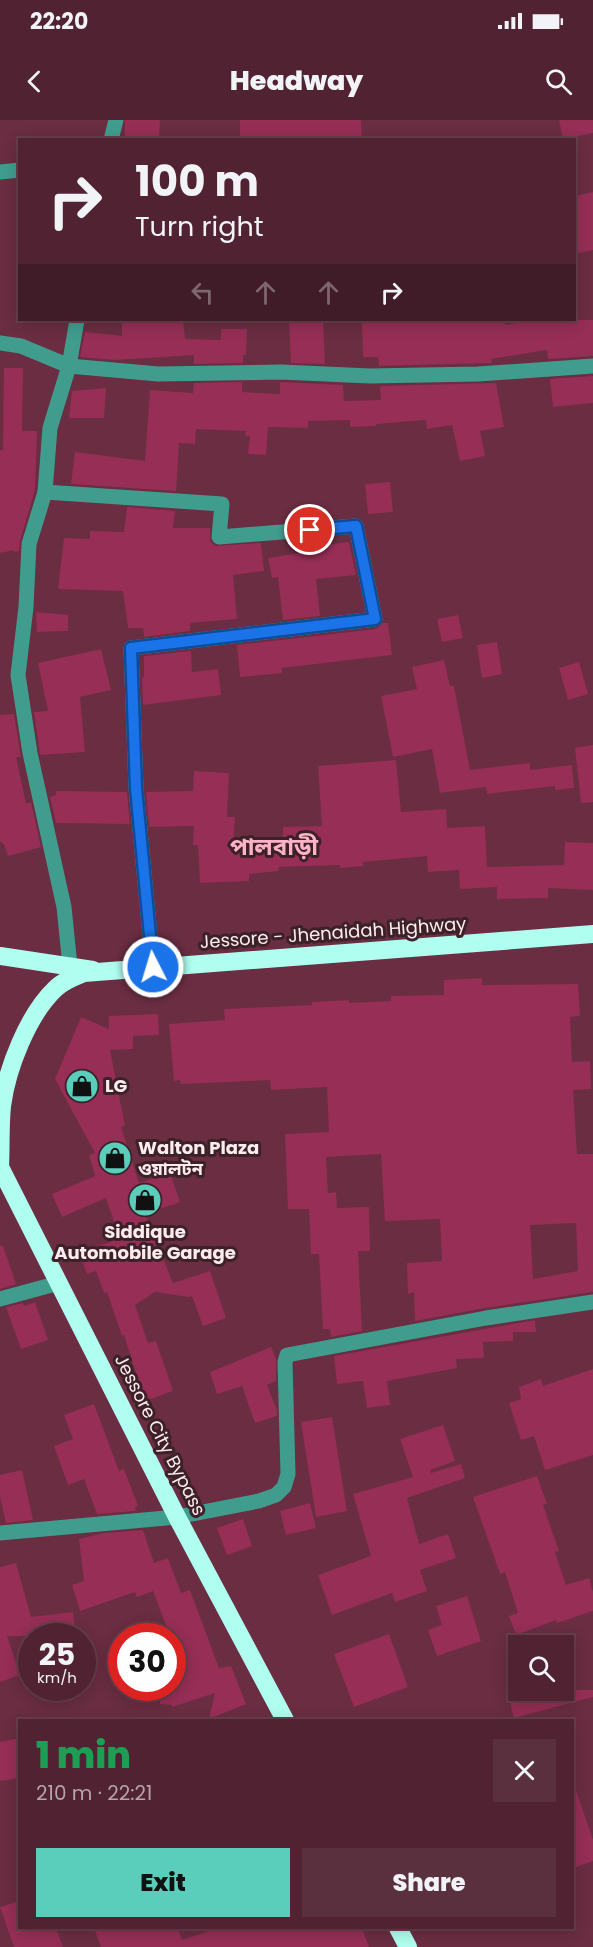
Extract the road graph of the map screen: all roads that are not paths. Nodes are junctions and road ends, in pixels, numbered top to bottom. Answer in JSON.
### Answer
{"nodes":[{"id":1,"x":116,"y":120,"type":"edge"},
{"id":2,"x":112,"y":138,"type":"edge"},
{"id":3,"x":18,"y":170,"type":"edge"},
{"id":4,"x":0,"y":172,"type":"edge"},
{"id":5,"x":77,"y":321,"type":"edge"},
{"id":6,"x":0,"y":343,"type":"edge"},
{"id":7,"x":69,"y":366,"type":"junction"},
{"id":8,"x":593,"y":366,"type":"edge"},
{"id":9,"x":45,"y":492,"type":"junction"},
{"id":10,"x":593,"y":934,"type":"edge"},
{"id":11,"x":0,"y":956,"type":"edge"},
{"id":12,"x":70,"y":966,"type":"junction"},
{"id":13,"x":153,"y":967,"type":"junction"},
{"id":14,"x":97,"y":971,"type":"junction"},
{"id":15,"x":0,"y":1167,"type":"edge"},
{"id":16,"x":60,"y":1283,"type":"junction"},
{"id":17,"x":0,"y":1299,"type":"edge"},
{"id":18,"x":593,"y":1302,"type":"edge"},
{"id":19,"x":177,"y":1517,"type":"junction"},
{"id":20,"x":0,"y":1533,"type":"edge"},
{"id":21,"x":284,"y":1719,"type":"edge"},
{"id":22,"x":399,"y":1929,"type":"edge"},
{"id":23,"x":408,"y":1947,"type":"edge"}],
"edges":[{"from":1,"to":2,"type":"street"},
{"from":3,"to":4,"type":"street"},
{"from":5,"to":7,"type":"street"},
{"from":6,"to":7,"type":"street"},
{"from":7,"to":8,"type":"street"},
{"from":7,"to":9,"type":"street"},
{"from":9,"to":12,"type":"street"},
{"from":9,"to":13,"type":"street"},
{"from":10,"to":13,"type":"highway","name":"Jessore - Jhenaidah Highway"},
{"from":11,"to":12,"type":"highway"},
{"from":12,"to":14,"type":"highway"},
{"from":13,"to":14,"type":"highway","name":"Jessore - Jhenaidah Highway"},
{"from":14,"to":15,"type":"highway","name":"Jessore - Jhenaidah Highway"},
{"from":15,"to":16,"type":"highway","name":"Jessore City Bypass"},
{"from":16,"to":17,"type":"street"},
{"from":16,"to":19,"type":"highway","name":"Jessore City Bypass"},
{"from":18,"to":19,"type":"street"},
{"from":19,"to":20,"type":"street"},
{"from":19,"to":21,"type":"highway","name":"Jessore City Bypass"},
{"from":22,"to":23,"type":"highway"}]}
